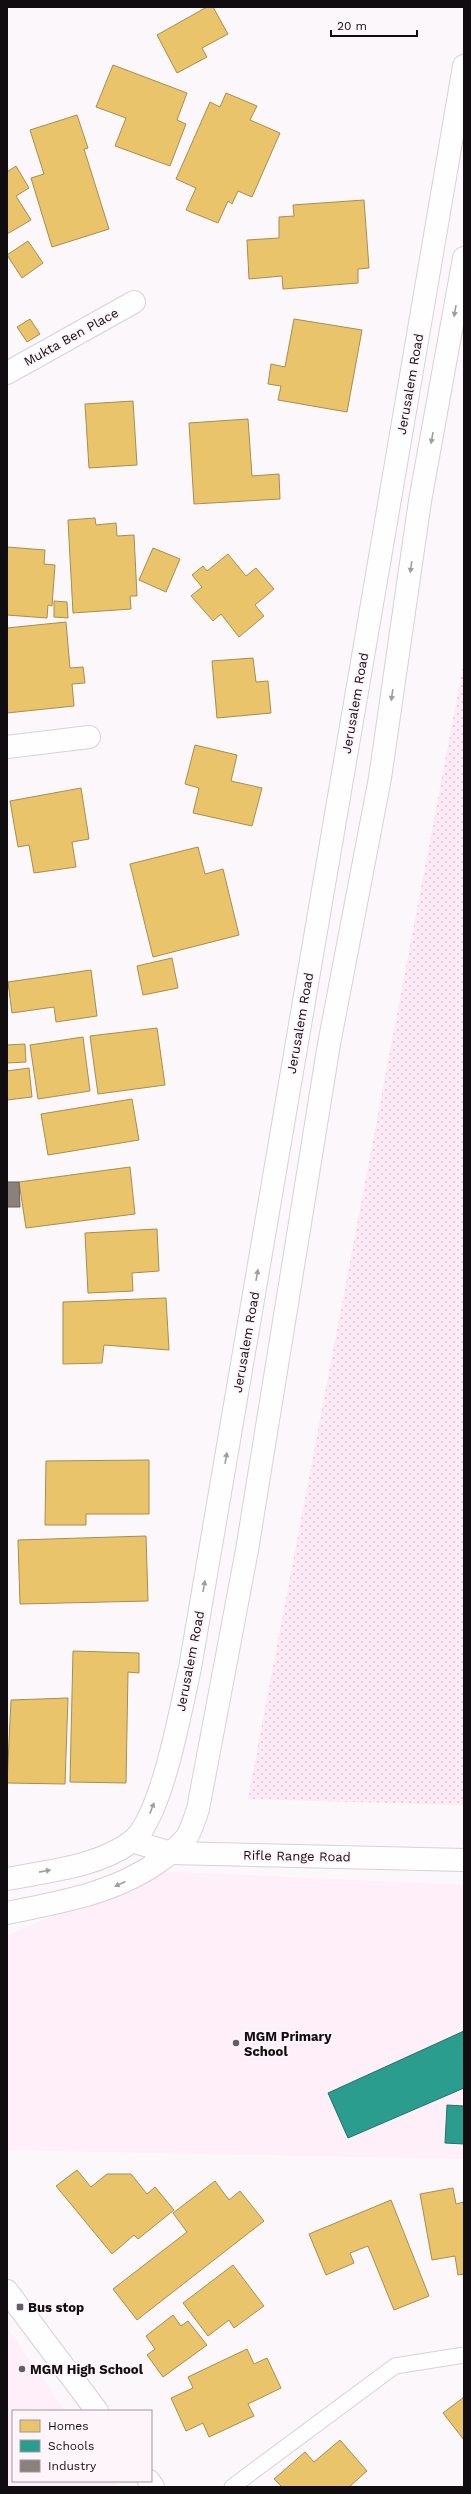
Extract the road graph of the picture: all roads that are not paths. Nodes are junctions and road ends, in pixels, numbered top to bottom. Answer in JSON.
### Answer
{"nodes":[{"id":1,"x":464,"y":66,"type":"edge"},
{"id":2,"x":464,"y":258,"type":"edge"},
{"id":3,"x":134,"y":302,"type":"dead end"},
{"id":4,"x":7,"y":373,"type":"edge"},
{"id":5,"x":89,"y":737,"type":"dead end"},
{"id":6,"x":7,"y":747,"type":"edge"},
{"id":7,"x":132,"y":1841,"type":"junction"},
{"id":8,"x":171,"y":1853,"type":"junction"},
{"id":9,"x":464,"y":1860,"type":"edge"},
{"id":10,"x":7,"y":1879,"type":"edge"},
{"id":11,"x":56,"y":1904,"type":"junction"},
{"id":12,"x":7,"y":1913,"type":"edge"},
{"id":13,"x":7,"y":1921,"type":"edge"},
{"id":14,"x":7,"y":2291,"type":"edge"},
{"id":15,"x":464,"y":2355,"type":"edge"},
{"id":16,"x":96,"y":2410,"type":"edge"},
{"id":17,"x":232,"y":2487,"type":"edge"}],
"edges":[{"from":7,"to":1,"type":"main road","name":"Jerusalem Road","one_way":true},
{"from":2,"to":8,"type":"main road","one_way":true},
{"from":3,"to":4,"type":"main road","name":"Mukta Ben Place"},
{"from":5,"to":6,"type":"main road"},
{"from":7,"to":8,"type":"main road","name":"Rifle Range Road"},
{"from":10,"to":7,"type":"main road","name":"Jerusalem Road","one_way":true},
{"from":8,"to":9,"type":"main road","name":"Rifle Range Road"},
{"from":8,"to":11,"type":"main road","one_way":true},
{"from":11,"to":12,"type":"main road"},
{"from":11,"to":13,"type":"main road"},
{"from":14,"to":16,"type":"main road"},
{"from":15,"to":17,"type":"lane"}]}
